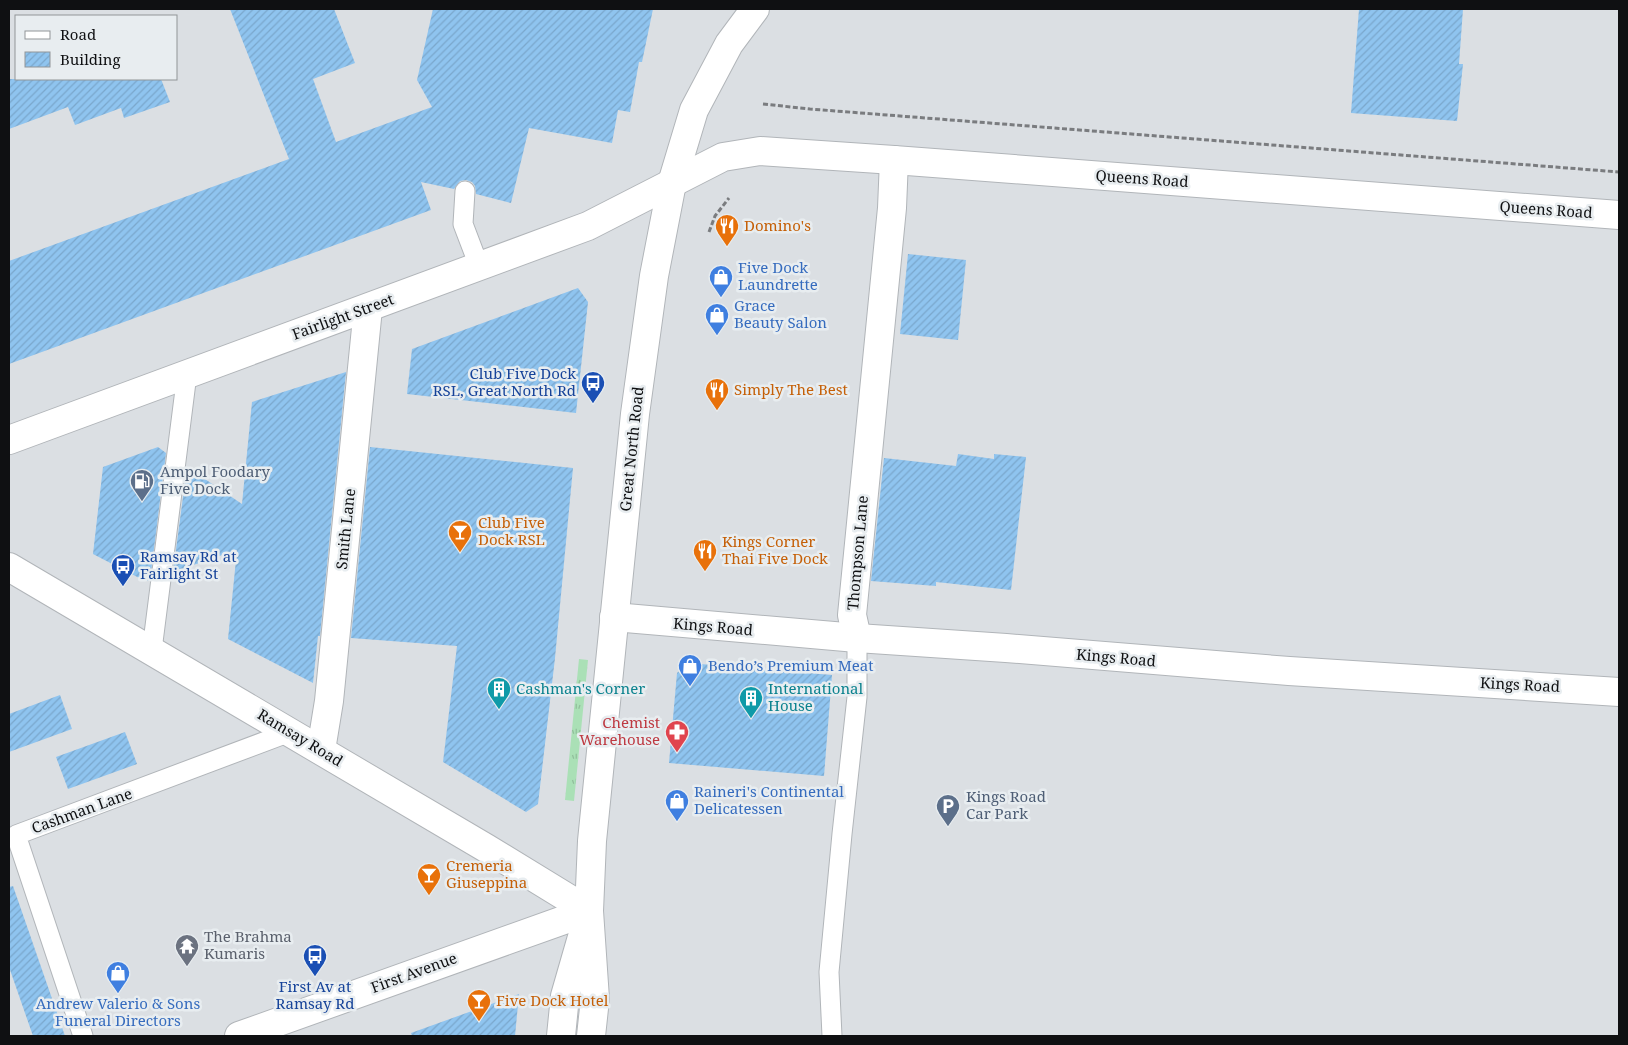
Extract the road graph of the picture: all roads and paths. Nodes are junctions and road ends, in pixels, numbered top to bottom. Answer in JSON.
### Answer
{"nodes":[{"id":1,"x":756,"y":9,"type":"edge"},
{"id":2,"x":763,"y":104,"type":"dead end"},
{"id":3,"x":894,"y":160,"type":"junction"},
{"id":4,"x":1619,"y":172,"type":"edge"},
{"id":5,"x":672,"y":184,"type":"junction"},
{"id":6,"x":465,"y":192,"type":"dead end"},
{"id":7,"x":729,"y":198,"type":"dead end"},
{"id":8,"x":1619,"y":215,"type":"edge"},
{"id":9,"x":709,"y":232,"type":"dead end"},
{"id":10,"x":479,"y":266,"type":"junction"},
{"id":11,"x":368,"y":308,"type":"junction"},
{"id":12,"x":187,"y":374,"type":"junction"},
{"id":13,"x":9,"y":440,"type":"edge"},
{"id":14,"x":9,"y":567,"type":"edge"},
{"id":15,"x":614,"y":617,"type":"junction"},
{"id":16,"x":857,"y":638,"type":"junction"},
{"id":17,"x":152,"y":650,"type":"junction"},
{"id":18,"x":1619,"y":692,"type":"edge"},
{"id":19,"x":290,"y":732,"type":"junction"},
{"id":20,"x":321,"y":750,"type":"junction"},
{"id":21,"x":589,"y":912,"type":"junction"},
{"id":22,"x":285,"y":1028,"type":"edge"},
{"id":23,"x":84,"y":1036,"type":"edge"},
{"id":24,"x":239,"y":1036,"type":"edge"},
{"id":25,"x":561,"y":1036,"type":"edge"},
{"id":26,"x":591,"y":1036,"type":"edge"},
{"id":27,"x":832,"y":1036,"type":"edge"}],
"edges":[{"from":1,"to":5,"type":"main road","name":"Great North Road"},
{"from":2,"to":4,"type":"path"},
{"from":3,"to":5,"type":"main road","name":"Queens Road"},
{"from":3,"to":8,"type":"main road","name":"Queens Road"},
{"from":3,"to":16,"type":"main road","name":"Thompson Lane"},
{"from":5,"to":10,"type":"main road","name":"Fairlight Street"},
{"from":5,"to":15,"type":"main road","name":"Great North Road"},
{"from":6,"to":10,"type":"lane"},
{"from":7,"to":9,"type":"path"},
{"from":10,"to":11,"type":"main road","name":"Fairlight Street"},
{"from":11,"to":12,"type":"main road","name":"Fairlight Street"},
{"from":11,"to":20,"type":"main road","name":"Smith Lane"},
{"from":12,"to":13,"type":"main road","name":"Fairlight Street"},
{"from":12,"to":17,"type":"lane"},
{"from":14,"to":17,"type":"main road","name":"Ramsay Road"},
{"from":15,"to":16,"type":"main road","name":"Kings Road"},
{"from":15,"to":21,"type":"main road","name":"Great North Road"},
{"from":16,"to":18,"type":"main road","name":"Kings Road"},
{"from":16,"to":27,"type":"lane","name":"Thompson Lane"},
{"from":17,"to":19,"type":"main road","name":"Ramsay Road"},
{"from":19,"to":20,"type":"main road","name":"Ramsay Road"},
{"from":19,"to":23,"type":"lane","name":"Cashman Lane"},
{"from":20,"to":21,"type":"main road","name":"Ramsay Road"},
{"from":21,"to":22,"type":"main road","name":"First Avenue"},
{"from":21,"to":25,"type":"main road","name":"Great North Road"},
{"from":21,"to":26,"type":"main road","name":"Great North Road"},
{"from":22,"to":24,"type":"main road","name":"First Avenue"}]}
